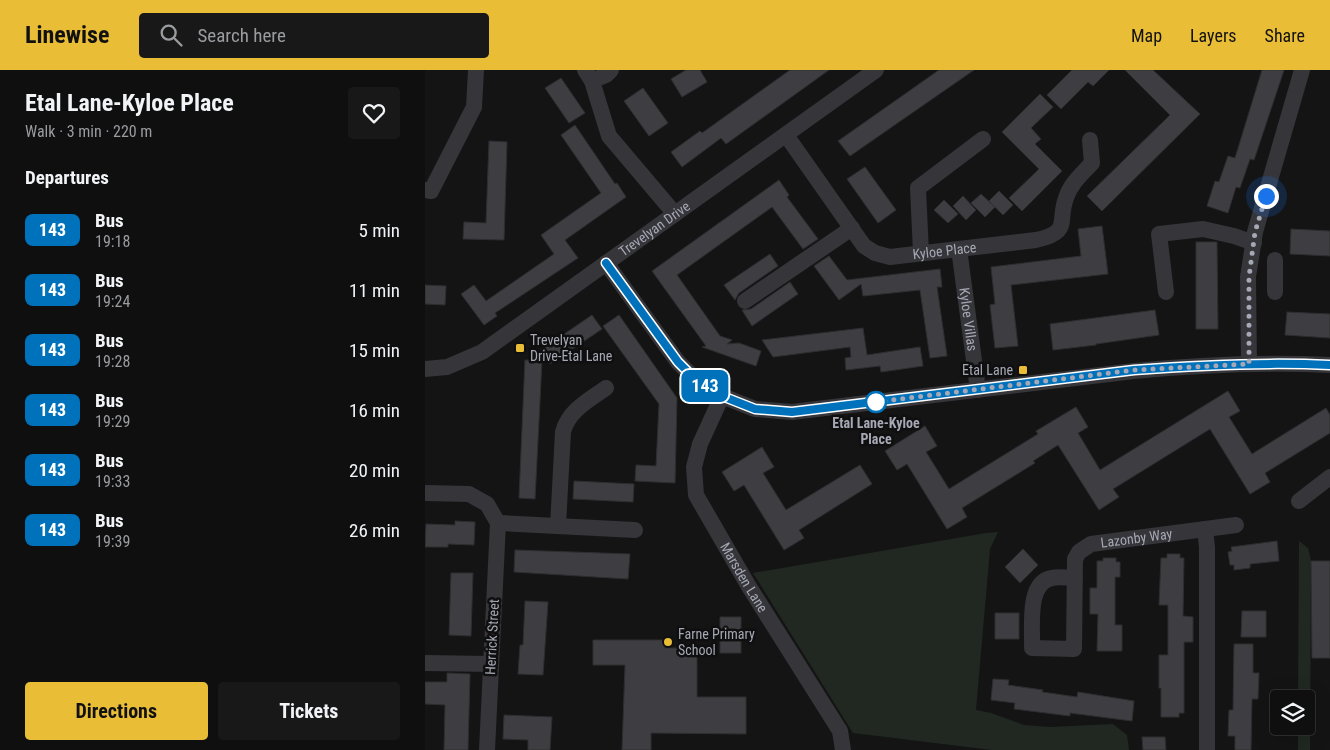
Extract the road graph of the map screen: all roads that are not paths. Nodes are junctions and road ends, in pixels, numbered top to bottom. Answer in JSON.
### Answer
{"nodes":[{"id":1,"x":476,"y":70,"type":"edge"},
{"id":2,"x":611,"y":70,"type":"edge"},
{"id":3,"x":876,"y":70,"type":"edge"},
{"id":4,"x":1302,"y":70,"type":"edge"},
{"id":5,"x":588,"y":76,"type":"edge"},
{"id":6,"x":786,"y":135,"type":"junction"},
{"id":7,"x":983,"y":139,"type":"dead end"},
{"id":8,"x":1090,"y":140,"type":"dead end"},
{"id":9,"x":425,"y":190,"type":"edge"},
{"id":10,"x":675,"y":214,"type":"junction"},
{"id":11,"x":851,"y":228,"type":"junction"},
{"id":12,"x":1254,"y":243,"type":"junction"},
{"id":13,"x":959,"y":249,"type":"junction"},
{"id":14,"x":921,"y":253,"type":"junction"},
{"id":15,"x":1275,"y":260,"type":"dead end"},
{"id":16,"x":606,"y":263,"type":"junction"},
{"id":17,"x":1249,"y":277,"type":"junction"},
{"id":18,"x":1166,"y":292,"type":"dead end"},
{"id":19,"x":745,"y":301,"type":"dead end"},
{"id":20,"x":1249,"y":364,"type":"junction"},
{"id":21,"x":1330,"y":365,"type":"edge"},
{"id":22,"x":425,"y":369,"type":"edge"},
{"id":23,"x":606,"y":388,"type":"dead end"},
{"id":24,"x":977,"y":390,"type":"junction"},
{"id":25,"x":722,"y":396,"type":"junction"},
{"id":26,"x":1330,"y":477,"type":"edge"},
{"id":27,"x":425,"y":492,"type":"edge"},
{"id":28,"x":1299,"y":501,"type":"dead end"},
{"id":29,"x":498,"y":523,"type":"junction"},
{"id":30,"x":1236,"y":525,"type":"dead end"},
{"id":31,"x":558,"y":526,"type":"junction"},
{"id":32,"x":1205,"y":529,"type":"junction"},
{"id":33,"x":635,"y":530,"type":"dead end"},
{"id":34,"x":1075,"y":578,"type":"junction"},
{"id":35,"x":425,"y":663,"type":"edge"},
{"id":36,"x":491,"y":664,"type":"junction"},
{"id":37,"x":487,"y":750,"type":"edge"},
{"id":38,"x":843,"y":750,"type":"edge"},
{"id":39,"x":1207,"y":750,"type":"edge"}],
"edges":[{"from":1,"to":9,"type":"street"},
{"from":2,"to":5,"type":"street"},
{"from":3,"to":6,"type":"street","name":"Trevelyan Drive"},
{"from":4,"to":12,"type":"street"},
{"from":5,"to":10,"type":"street"},
{"from":6,"to":10,"type":"street","name":"Trevelyan Drive"},
{"from":6,"to":11,"type":"street","name":"Kyloe Place"},
{"from":7,"to":14,"type":"street"},
{"from":8,"to":13,"type":"street","name":"Kyloe Place"},
{"from":10,"to":16,"type":"street","name":"Trevelyan Drive"},
{"from":11,"to":14,"type":"street","name":"Kyloe Place"},
{"from":11,"to":19,"type":"street"},
{"from":12,"to":17,"type":"street"},
{"from":12,"to":18,"type":"street"},
{"from":13,"to":14,"type":"street","name":"Kyloe Place"},
{"from":13,"to":24,"type":"street","name":"Kyloe Villas"},
{"from":15,"to":17,"type":"street"},
{"from":16,"to":22,"type":"street","name":"Trevelyan Drive"},
{"from":16,"to":25,"type":"street"},
{"from":17,"to":20,"type":"street"},
{"from":20,"to":21,"type":"street"},
{"from":20,"to":24,"type":"street"},
{"from":23,"to":31,"type":"street"},
{"from":24,"to":25,"type":"street"},
{"from":25,"to":38,"type":"street","name":"Marsden Lane"},
{"from":26,"to":28,"type":"street"},
{"from":27,"to":29,"type":"street"},
{"from":29,"to":31,"type":"street"},
{"from":29,"to":36,"type":"street","name":"Herrick Street"},
{"from":30,"to":32,"type":"street","name":"Lazonby Way"},
{"from":31,"to":33,"type":"street"},
{"from":32,"to":34,"type":"street","name":"Lazonby Way"},
{"from":32,"to":39,"type":"street"},
{"from":34,"to":34,"type":"street","name":"Lazonby Way"},
{"from":35,"to":36,"type":"street"},
{"from":36,"to":37,"type":"street","name":"Herrick Street"}]}
